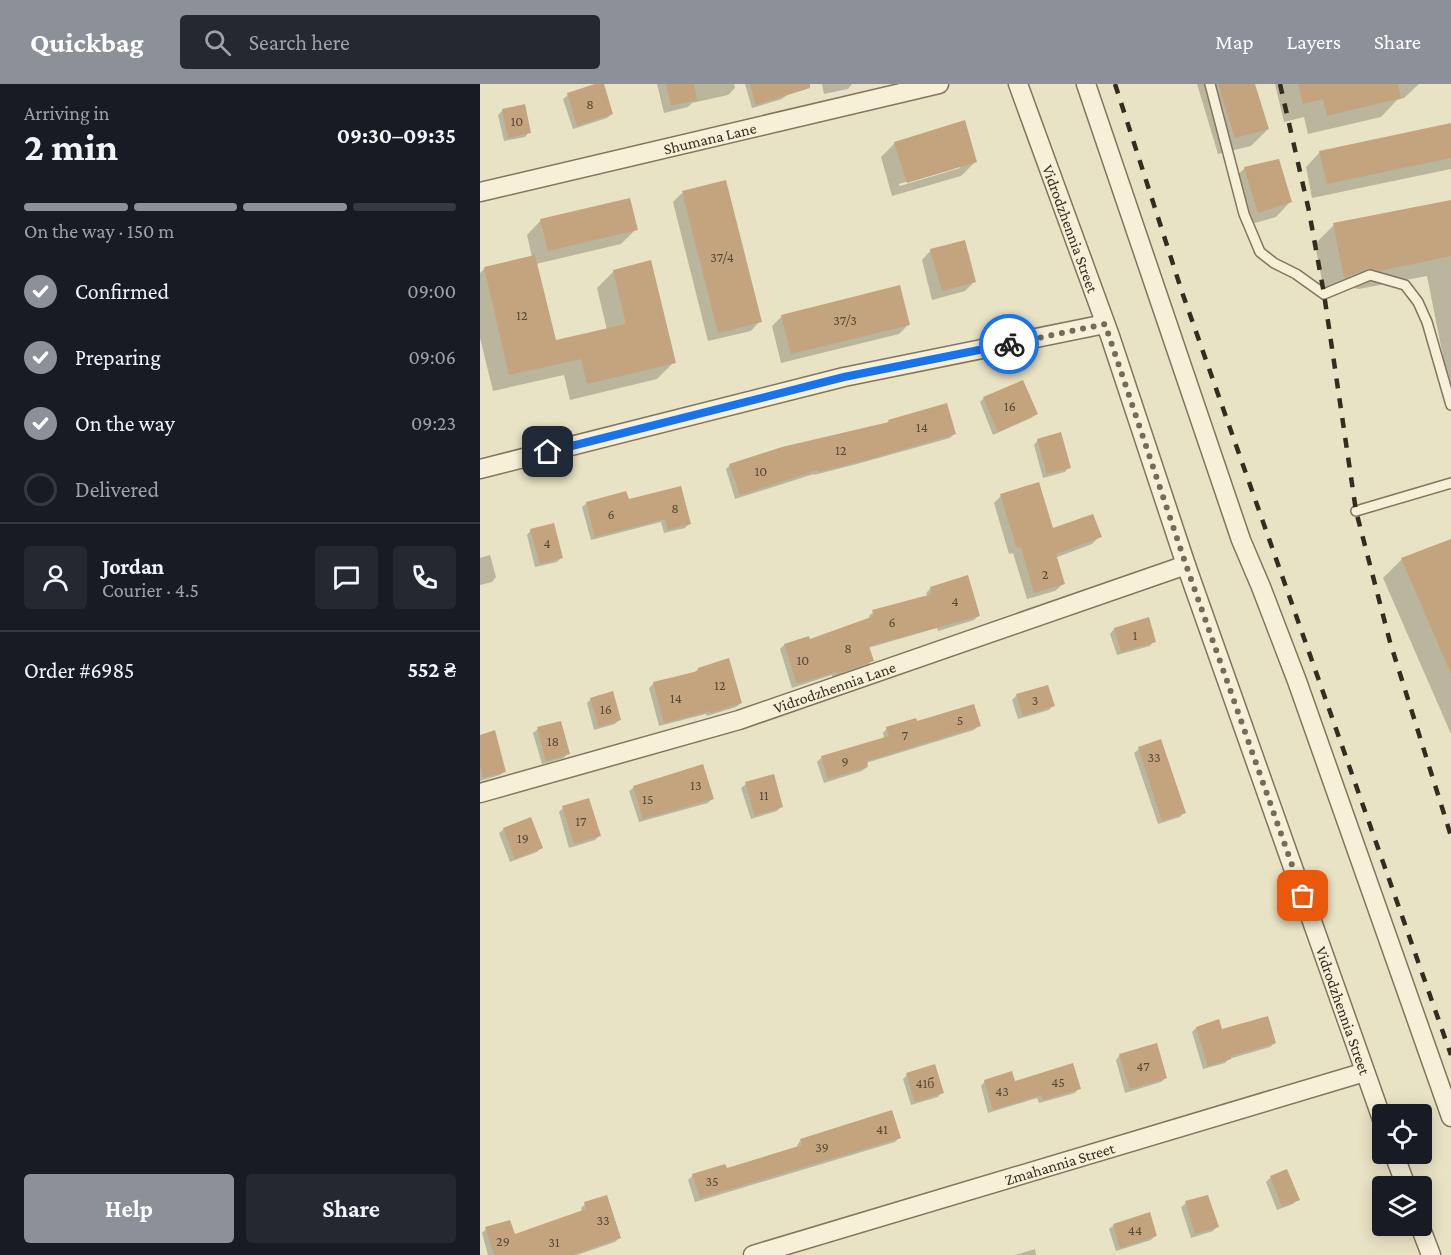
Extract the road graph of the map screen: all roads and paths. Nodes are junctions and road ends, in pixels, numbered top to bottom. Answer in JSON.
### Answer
{"nodes":[{"id":1,"x":939,"y":84,"type":"edge"},
{"id":2,"x":1018,"y":84,"type":"edge"},
{"id":3,"x":1086,"y":84,"type":"edge"},
{"id":4,"x":1210,"y":84,"type":"edge"},
{"id":5,"x":480,"y":192,"type":"edge"},
{"id":6,"x":1105,"y":324,"type":"junction"},
{"id":7,"x":1451,"y":405,"type":"edge"},
{"id":8,"x":480,"y":469,"type":"edge"},
{"id":9,"x":1451,"y":483,"type":"edge"},
{"id":10,"x":1356,"y":511,"type":"dead end"},
{"id":11,"x":1186,"y":565,"type":"junction"},
{"id":12,"x":480,"y":793,"type":"edge"},
{"id":13,"x":1365,"y":1072,"type":"junction"},
{"id":14,"x":1377,"y":1104,"type":"edge"},
{"id":15,"x":1451,"y":1117,"type":"edge"},
{"id":16,"x":1424,"y":1236,"type":"edge"},
{"id":17,"x":753,"y":1255,"type":"edge"},
{"id":18,"x":1431,"y":1255,"type":"edge"}],
"edges":[{"from":1,"to":5,"type":"street","name":"Shumana Lane"},
{"from":2,"to":6,"type":"street","name":"Vidrodzhennia Street"},
{"from":3,"to":15,"type":"street"},
{"from":4,"to":7,"type":"lane"},
{"from":6,"to":8,"type":"street"},
{"from":6,"to":11,"type":"street","name":"Vidrodzhennia Street"},
{"from":9,"to":10,"type":"lane"},
{"from":11,"to":12,"type":"street","name":"Vidrodzhennia Lane"},
{"from":11,"to":13,"type":"street","name":"Vidrodzhennia Street"},
{"from":13,"to":14,"type":"street","name":"Vidrodzhennia Street"},
{"from":13,"to":17,"type":"street","name":"Zmahannia Street"},
{"from":16,"to":18,"type":"street"}]}
